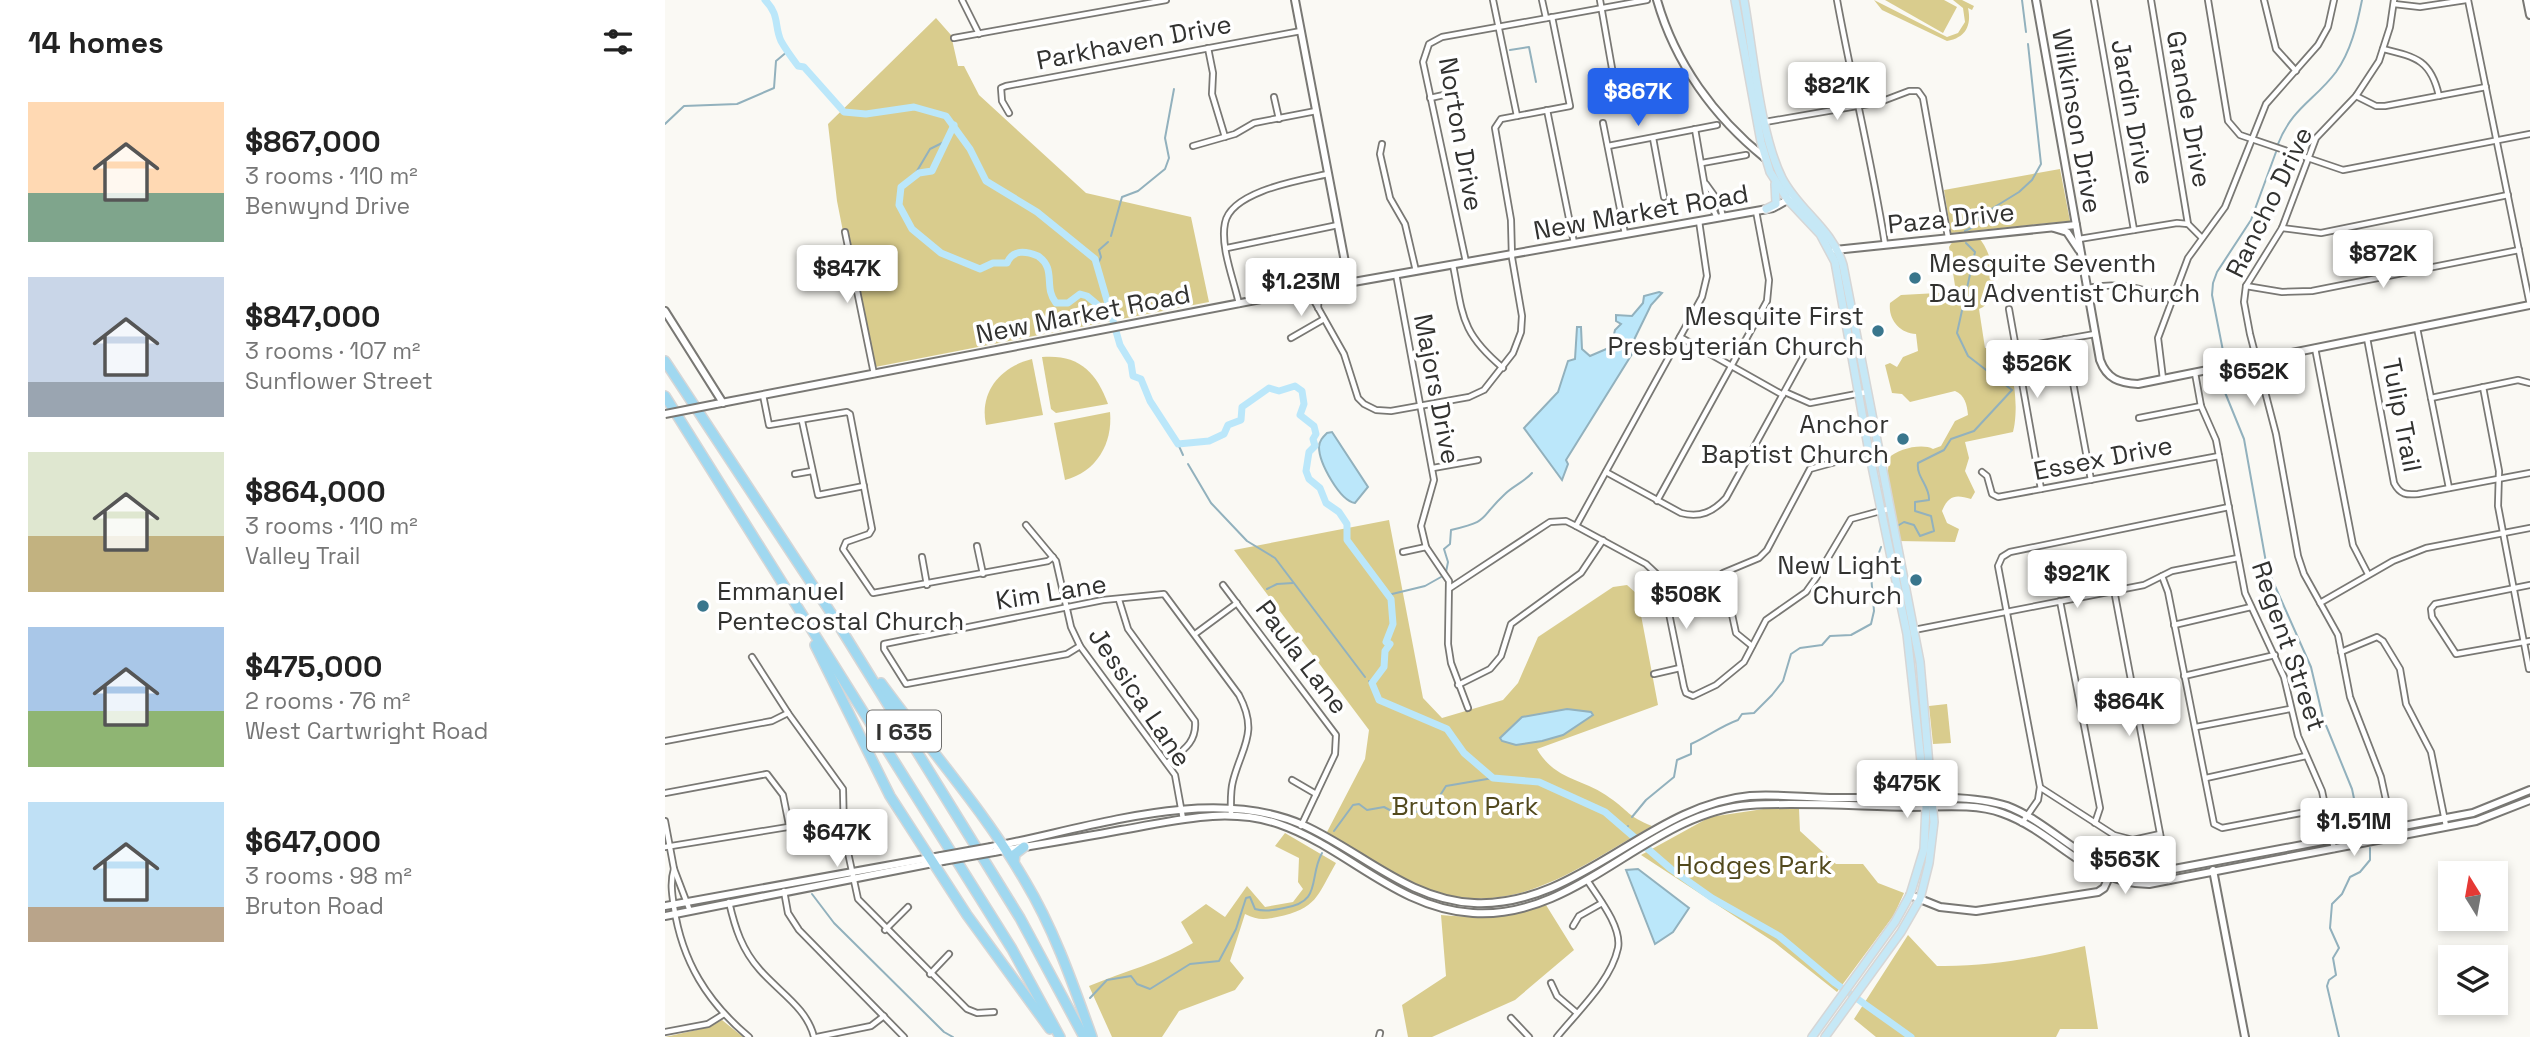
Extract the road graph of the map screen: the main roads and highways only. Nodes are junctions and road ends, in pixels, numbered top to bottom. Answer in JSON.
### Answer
{"nodes":[{"id":1,"x":1294,"y":0,"type":"edge"},
{"id":2,"x":1657,"y":0,"type":"edge"},
{"id":3,"x":1735,"y":0,"type":"edge"},
{"id":4,"x":1744,"y":0,"type":"edge"},
{"id":5,"x":2036,"y":0,"type":"edge"},
{"id":6,"x":2527,"y":0,"type":"edge"},
{"id":7,"x":2530,"y":15,"type":"edge"},
{"id":8,"x":1753,"y":76,"type":"junction"},
{"id":9,"x":1762,"y":123,"type":"junction"},
{"id":10,"x":1761,"y":140,"type":"junction"},
{"id":11,"x":1749,"y":144,"type":"junction"},
{"id":12,"x":1765,"y":158,"type":"junction"},
{"id":13,"x":1772,"y":177,"type":"junction"},
{"id":14,"x":1783,"y":180,"type":"junction"},
{"id":15,"x":1795,"y":194,"type":"junction"},
{"id":16,"x":1788,"y":200,"type":"junction"},
{"id":17,"x":1766,"y":209,"type":"junction"},
{"id":18,"x":2076,"y":225,"type":"junction"},
{"id":19,"x":2049,"y":227,"type":"junction"},
{"id":20,"x":1835,"y":250,"type":"junction"},
{"id":21,"x":2082,"y":255,"type":"junction"},
{"id":22,"x":1349,"y":282,"type":"junction"},
{"id":23,"x":2530,"y":305,"type":"edge"},
{"id":24,"x":665,"y":312,"type":"edge"},
{"id":25,"x":665,"y":361,"type":"edge"},
{"id":26,"x":665,"y":396,"type":"edge"},
{"id":27,"x":720,"y":403,"type":"junction"},
{"id":28,"x":665,"y":414,"type":"edge"},
{"id":29,"x":1870,"y":434,"type":"junction"},
{"id":30,"x":1885,"y":509,"type":"junction"},
{"id":31,"x":1902,"y":571,"type":"junction"},
{"id":32,"x":1893,"y":573,"type":"junction"},
{"id":33,"x":801,"y":617,"type":"junction"},
{"id":34,"x":833,"y":617,"type":"junction"},
{"id":35,"x":1911,"y":632,"type":"junction"},
{"id":36,"x":1919,"y":725,"type":"junction"},
{"id":37,"x":1929,"y":749,"type":"junction"},
{"id":38,"x":2529,"y":792,"type":"edge"},
{"id":39,"x":1752,"y":796,"type":"junction"},
{"id":40,"x":2530,"y":800,"type":"edge"},
{"id":41,"x":1834,"y":802,"type":"junction"},
{"id":42,"x":1930,"y":803,"type":"junction"},
{"id":43,"x":2503,"y":803,"type":"junction"},
{"id":44,"x":1753,"y":805,"type":"junction"},
{"id":45,"x":2530,"y":806,"type":"edge"},
{"id":46,"x":2515,"y":808,"type":"junction"},
{"id":47,"x":1231,"y":811,"type":"junction"},
{"id":48,"x":2505,"y":812,"type":"junction"},
{"id":49,"x":2445,"y":823,"type":"junction"},
{"id":50,"x":1300,"y":828,"type":"junction"},
{"id":51,"x":1072,"y":830,"type":"junction"},
{"id":52,"x":1074,"y":839,"type":"junction"},
{"id":53,"x":1042,"y":841,"type":"junction"},
{"id":54,"x":1024,"y":847,"type":"junction"},
{"id":55,"x":1004,"y":848,"type":"junction"},
{"id":56,"x":1360,"y":857,"type":"junction"},
{"id":57,"x":937,"y":860,"type":"junction"},
{"id":58,"x":1600,"y":861,"type":"junction"},
{"id":59,"x":2212,"y":863,"type":"junction"},
{"id":60,"x":1015,"y":864,"type":"junction"},
{"id":61,"x":1354,"y":865,"type":"junction"},
{"id":62,"x":2112,"y":870,"type":"junction"},
{"id":63,"x":2214,"y":872,"type":"junction"},
{"id":64,"x":2108,"y":878,"type":"junction"},
{"id":65,"x":1568,"y":879,"type":"junction"},
{"id":66,"x":1587,"y":880,"type":"junction"},
{"id":67,"x":1910,"y":895,"type":"junction"},
{"id":68,"x":1434,"y":896,"type":"junction"},
{"id":69,"x":1920,"y":899,"type":"junction"},
{"id":70,"x":1430,"y":905,"type":"junction"},
{"id":71,"x":665,"y":906,"type":"edge"},
{"id":72,"x":665,"y":916,"type":"edge"},
{"id":73,"x":1057,"y":1037,"type":"edge"},
{"id":74,"x":1084,"y":1037,"type":"edge"},
{"id":75,"x":1092,"y":1037,"type":"edge"},
{"id":76,"x":1812,"y":1037,"type":"edge"},
{"id":77,"x":1825,"y":1037,"type":"edge"},
{"id":78,"x":2245,"y":1037,"type":"edge"}],
"edges":[{"from":1,"to":22,"type":"main road"},
{"from":2,"to":11,"type":"main road"},
{"from":3,"to":8,"type":"main road"},
{"from":4,"to":8,"type":"main road"},
{"from":5,"to":18,"type":"main road","name":"Wilkinson Drive"},
{"from":6,"to":7,"type":"main road"},
{"from":8,"to":9,"type":"main road"},
{"from":9,"to":10,"type":"main road"},
{"from":9,"to":14,"type":"main road"},
{"from":10,"to":11,"type":"main road"},
{"from":10,"to":12,"type":"main road"},
{"from":11,"to":12,"type":"main road"},
{"from":12,"to":13,"type":"main road"},
{"from":12,"to":14,"type":"main road"},
{"from":13,"to":16,"type":"main road"},
{"from":13,"to":17,"type":"main road"},
{"from":14,"to":15,"type":"main road"},
{"from":15,"to":16,"type":"main road","name":"New Market Road"},
{"from":15,"to":20,"type":"main road"},
{"from":16,"to":17,"type":"main road","name":"New Market Road"},
{"from":16,"to":20,"type":"main road"},
{"from":17,"to":22,"type":"main road","name":"New Market Road"},
{"from":18,"to":19,"type":"main road","name":"Paza Drive"},
{"from":18,"to":21,"type":"main road","name":"Wilkinson Drive"},
{"from":19,"to":20,"type":"main road","name":"Paza Drive"},
{"from":19,"to":21,"type":"main road"},
{"from":20,"to":29,"type":"main road"},
{"from":21,"to":23,"type":"main road","name":"Wilkinson Drive"},
{"from":22,"to":27,"type":"main road","name":"New Market Road"},
{"from":24,"to":27,"type":"main road"},
{"from":25,"to":34,"type":"highway","number":"I 635"},
{"from":26,"to":33,"type":"highway","number":"I 635"},
{"from":27,"to":28,"type":"main road","name":"New Market Road","bridge":true},
{"from":29,"to":30,"type":"main road"},
{"from":29,"to":30,"type":"main road"},
{"from":30,"to":31,"type":"main road"},
{"from":30,"to":32,"type":"main road"},
{"from":31,"to":32,"type":"main road"},
{"from":31,"to":35,"type":"main road"},
{"from":32,"to":35,"type":"main road"},
{"from":33,"to":57,"type":"highway"},
{"from":33,"to":73,"type":"highway","number":"I 635"},
{"from":34,"to":55,"type":"highway"},
{"from":34,"to":74,"type":"highway","number":"I 635"},
{"from":35,"to":36,"type":"main road"},
{"from":35,"to":37,"type":"main road"},
{"from":36,"to":37,"type":"main road"},
{"from":36,"to":42,"type":"main road"},
{"from":37,"to":42,"type":"main road"},
{"from":38,"to":43,"type":"main road"},
{"from":39,"to":41,"type":"main road"},
{"from":39,"to":44,"type":"main road"},
{"from":39,"to":58,"type":"main road"},
{"from":40,"to":46,"type":"main road"},
{"from":41,"to":42,"type":"main road"},
{"from":41,"to":44,"type":"main road"},
{"from":42,"to":62,"type":"main road"},
{"from":42,"to":64,"type":"main road"},
{"from":42,"to":67,"type":"main road"},
{"from":42,"to":69,"type":"main road"},
{"from":43,"to":48,"type":"main road"},
{"from":43,"to":49,"type":"main road"},
{"from":44,"to":66,"type":"main road"},
{"from":45,"to":46,"type":"main road"},
{"from":46,"to":48,"type":"main road"},
{"from":47,"to":50,"type":"main road"},
{"from":47,"to":51,"type":"main road"},
{"from":47,"to":52,"type":"main road"},
{"from":48,"to":49,"type":"main road"},
{"from":49,"to":59,"type":"main road"},
{"from":49,"to":63,"type":"main road"},
{"from":50,"to":56,"type":"main road"},
{"from":50,"to":61,"type":"main road"},
{"from":51,"to":52,"type":"main road"},
{"from":51,"to":53,"type":"main road"},
{"from":52,"to":53,"type":"main road"},
{"from":53,"to":54,"type":"main road"},
{"from":53,"to":55,"type":"main road"},
{"from":54,"to":55,"type":"main road"},
{"from":54,"to":60,"type":"highway"},
{"from":55,"to":57,"type":"main road","bridge":true},
{"from":55,"to":60,"type":"highway"},
{"from":56,"to":61,"type":"main road"},
{"from":56,"to":68,"type":"main road"},
{"from":57,"to":71,"type":"main road"},
{"from":57,"to":72,"type":"main road"},
{"from":57,"to":73,"type":"highway"},
{"from":58,"to":65,"type":"main road"},
{"from":58,"to":66,"type":"main road"},
{"from":59,"to":62,"type":"main road"},
{"from":59,"to":63,"type":"main road"},
{"from":60,"to":75,"type":"highway"},
{"from":61,"to":70,"type":"main road"},
{"from":62,"to":64,"type":"main road"},
{"from":63,"to":64,"type":"main road"},
{"from":63,"to":78,"type":"main road"},
{"from":64,"to":69,"type":"main road"},
{"from":65,"to":66,"type":"main road"},
{"from":65,"to":68,"type":"main road"},
{"from":66,"to":70,"type":"main road"},
{"from":67,"to":69,"type":"main road"},
{"from":67,"to":76,"type":"main road"},
{"from":68,"to":70,"type":"main road"},
{"from":69,"to":77,"type":"main road"}]}
